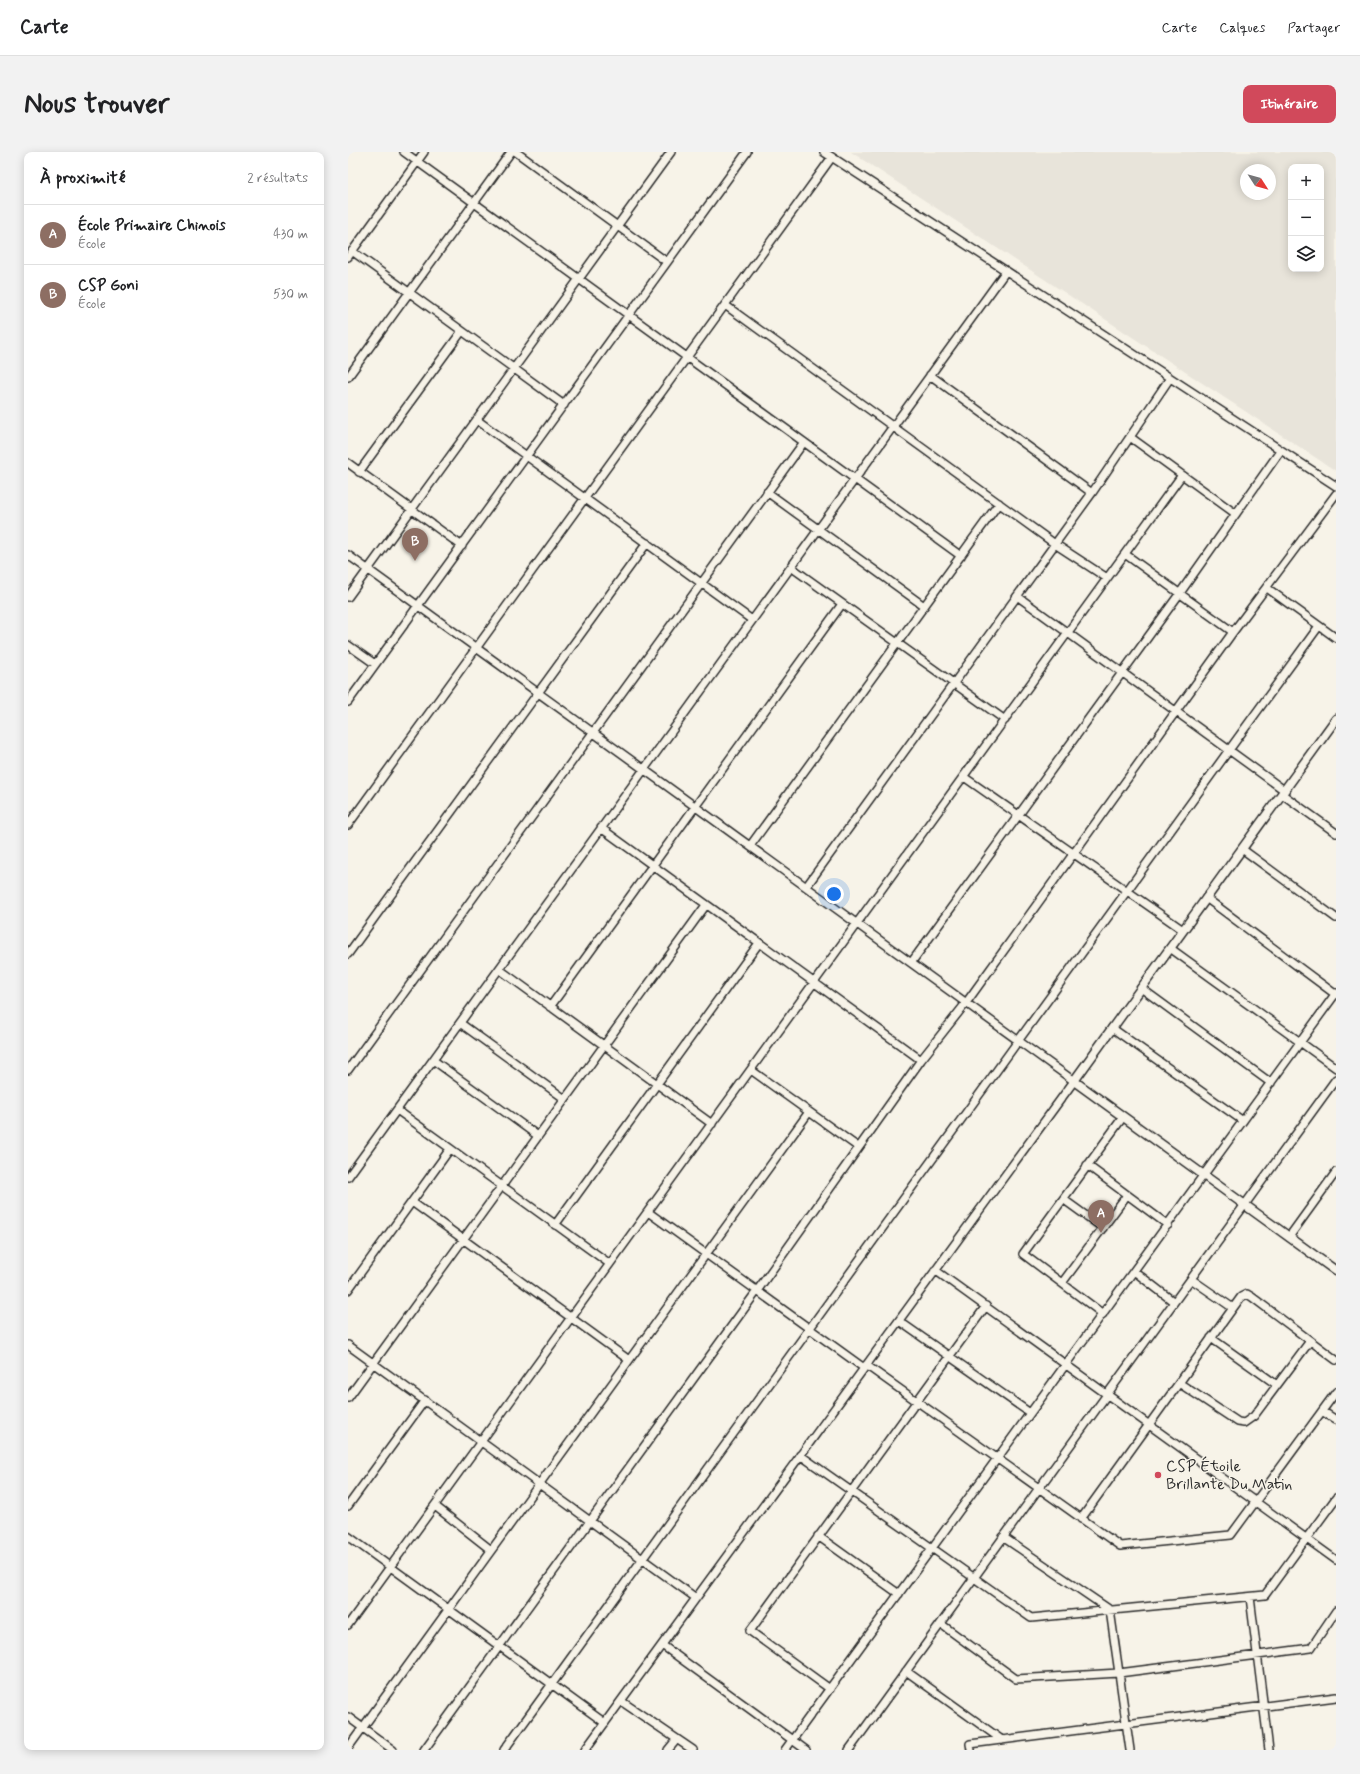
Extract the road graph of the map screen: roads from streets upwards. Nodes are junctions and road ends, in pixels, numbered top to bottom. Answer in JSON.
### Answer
{"nodes":[{"id":1,"x":404,"y":152,"type":"edge"},
{"id":2,"x":424,"y":152,"type":"edge"},
{"id":3,"x":511,"y":152,"type":"edge"},
{"id":4,"x":516,"y":152,"type":"edge"},
{"id":5,"x":671,"y":152,"type":"edge"},
{"id":6,"x":747,"y":152,"type":"edge"},
{"id":7,"x":824,"y":152,"type":"edge"},
{"id":8,"x":832,"y":157,"type":"junction"},
{"id":9,"x":417,"y":162,"type":"junction"},
{"id":10,"x":474,"y":203,"type":"junction"},
{"id":11,"x":617,"y":226,"type":"junction"},
{"id":12,"x":350,"y":254,"type":"edge"},
{"id":13,"x":667,"y":262,"type":"junction"},
{"id":14,"x":1006,"y":270,"type":"junction"},
{"id":15,"x":579,"y":279,"type":"junction"},
{"id":16,"x":409,"y":292,"type":"junction"},
{"id":17,"x":725,"y":305,"type":"junction"},
{"id":18,"x":629,"y":315,"type":"junction"},
{"id":19,"x":462,"y":331,"type":"junction"},
{"id":20,"x":687,"y":357,"type":"junction"},
{"id":21,"x":514,"y":368,"type":"junction"},
{"id":22,"x":930,"y":375,"type":"junction"},
{"id":23,"x":348,"y":377,"type":"edge"},
{"id":24,"x":1170,"y":378,"type":"junction"},
{"id":25,"x":564,"y":405,"type":"junction"},
{"id":26,"x":477,"y":420,"type":"junction"},
{"id":27,"x":893,"y":426,"type":"junction"},
{"id":28,"x":1130,"y":437,"type":"junction"},
{"id":29,"x":804,"y":442,"type":"junction"},
{"id":30,"x":1281,"y":450,"type":"junction"},
{"id":31,"x":527,"y":456,"type":"junction"},
{"id":32,"x":348,"y":463,"type":"edge"},
{"id":33,"x":359,"y":472,"type":"junction"},
{"id":34,"x":1182,"y":475,"type":"junction"},
{"id":35,"x":855,"y":479,"type":"junction"},
{"id":36,"x":1336,"y":486,"type":"edge"},
{"id":37,"x":767,"y":492,"type":"junction"},
{"id":38,"x":1092,"y":493,"type":"junction"},
{"id":39,"x":1336,"y":494,"type":"edge"},
{"id":40,"x":585,"y":498,"type":"junction"},
{"id":41,"x":999,"y":503,"type":"junction"},
{"id":42,"x":412,"y":509,"type":"junction"},
{"id":43,"x":1236,"y":514,"type":"junction"},
{"id":44,"x":818,"y":529,"type":"junction"},
{"id":45,"x":647,"y":543,"type":"junction"},
{"id":46,"x":1055,"y":544,"type":"junction"},
{"id":47,"x":462,"y":546,"type":"junction"},
{"id":48,"x":348,"y":554,"type":"edge"},
{"id":49,"x":1125,"y":554,"type":"junction"},
{"id":50,"x":961,"y":556,"type":"junction"},
{"id":51,"x":791,"y":567,"type":"junction"},
{"id":52,"x":368,"y":569,"type":"junction"},
{"id":53,"x":1107,"y":578,"type":"junction"},
{"id":54,"x":702,"y":583,"type":"junction"},
{"id":55,"x":1267,"y":588,"type":"junction"},
{"id":56,"x":1180,"y":593,"type":"junction"},
{"id":57,"x":1017,"y":596,"type":"junction"},
{"id":58,"x":348,"y":597,"type":"edge"},
{"id":59,"x":842,"y":604,"type":"junction"},
{"id":60,"x":418,"y":605,"type":"junction"},
{"id":61,"x":924,"y":606,"type":"junction"},
{"id":62,"x":752,"y":620,"type":"junction"},
{"id":63,"x":1319,"y":626,"type":"junction"},
{"id":64,"x":1233,"y":632,"type":"junction"},
{"id":65,"x":1068,"y":633,"type":"junction"},
{"id":66,"x":1336,"y":638,"type":"edge"},
{"id":67,"x":897,"y":644,"type":"junction"},
{"id":68,"x":348,"y":645,"type":"edge"},
{"id":69,"x":476,"y":648,"type":"junction"},
{"id":70,"x":375,"y":664,"type":"junction"},
{"id":71,"x":1122,"y":673,"type":"junction"},
{"id":72,"x":954,"y":684,"type":"junction"},
{"id":73,"x":538,"y":692,"type":"junction"},
{"id":74,"x":348,"y":702,"type":"edge"},
{"id":75,"x":1176,"y":711,"type":"junction"},
{"id":76,"x":1336,"y":719,"type":"edge"},
{"id":77,"x":1005,"y":720,"type":"junction"},
{"id":78,"x":593,"y":732,"type":"junction"},
{"id":79,"x":1229,"y":750,"type":"junction"},
{"id":80,"x":644,"y":769,"type":"junction"},
{"id":81,"x":964,"y":777,"type":"junction"},
{"id":82,"x":1283,"y":792,"type":"junction"},
{"id":83,"x":695,"y":807,"type":"junction"},
{"id":84,"x":1019,"y":815,"type":"junction"},
{"id":85,"x":348,"y":825,"type":"edge"},
{"id":86,"x":601,"y":828,"type":"junction"},
{"id":87,"x":1336,"y":833,"type":"edge"},
{"id":88,"x":750,"y":846,"type":"junction"},
{"id":89,"x":1242,"y":849,"type":"junction"},
{"id":90,"x":1074,"y":854,"type":"junction"},
{"id":91,"x":652,"y":866,"type":"junction"},
{"id":92,"x":806,"y":887,"type":"junction"},
{"id":93,"x":1127,"y":891,"type":"junction"},
{"id":94,"x":1206,"y":898,"type":"junction"},
{"id":95,"x":706,"y":904,"type":"junction"},
{"id":96,"x":1336,"y":918,"type":"edge"},
{"id":97,"x":857,"y":924,"type":"junction"},
{"id":98,"x":1182,"y":930,"type":"junction"},
{"id":99,"x":759,"y":943,"type":"junction"},
{"id":100,"x":1170,"y":948,"type":"junction"},
{"id":101,"x":348,"y":954,"type":"edge"},
{"id":102,"x":911,"y":963,"type":"junction"},
{"id":103,"x":499,"y":970,"type":"junction"},
{"id":104,"x":814,"y":983,"type":"junction"},
{"id":105,"x":1141,"y":988,"type":"junction"},
{"id":106,"x":1336,"y":994,"type":"edge"},
{"id":107,"x":966,"y":1003,"type":"junction"},
{"id":108,"x":550,"y":1007,"type":"junction"},
{"id":109,"x":460,"y":1023,"type":"junction"},
{"id":110,"x":1112,"y":1028,"type":"junction"},
{"id":111,"x":1018,"y":1041,"type":"junction"},
{"id":112,"x":1301,"y":1042,"type":"junction"},
{"id":113,"x":604,"y":1046,"type":"junction"},
{"id":114,"x":433,"y":1060,"type":"junction"},
{"id":115,"x":921,"y":1060,"type":"junction"},
{"id":116,"x":1336,"y":1068,"type":"edge"},
{"id":117,"x":348,"y":1070,"type":"edge"},
{"id":118,"x":751,"y":1070,"type":"junction"},
{"id":119,"x":1336,"y":1080,"type":"edge"},
{"id":120,"x":1074,"y":1081,"type":"junction"},
{"id":121,"x":1271,"y":1083,"type":"junction"},
{"id":122,"x":657,"y":1084,"type":"junction"},
{"id":123,"x":565,"y":1099,"type":"junction"},
{"id":124,"x":397,"y":1110,"type":"junction"},
{"id":125,"x":809,"y":1112,"type":"junction"},
{"id":126,"x":1123,"y":1117,"type":"junction"},
{"id":127,"x":1243,"y":1122,"type":"junction"},
{"id":128,"x":712,"y":1124,"type":"junction"},
{"id":129,"x":538,"y":1136,"type":"junction"},
{"id":130,"x":858,"y":1147,"type":"junction"},
{"id":131,"x":450,"y":1149,"type":"junction"},
{"id":132,"x":1087,"y":1165,"type":"junction"},
{"id":133,"x":1336,"y":1172,"type":"edge"},
{"id":134,"x":1204,"y":1175,"type":"junction"},
{"id":135,"x":348,"y":1177,"type":"edge"},
{"id":136,"x":502,"y":1186,"type":"junction"},
{"id":137,"x":1127,"y":1195,"type":"junction"},
{"id":138,"x":1063,"y":1198,"type":"junction"},
{"id":139,"x":412,"y":1202,"type":"junction"},
{"id":140,"x":1245,"y":1205,"type":"junction"},
{"id":141,"x":648,"y":1212,"type":"junction"},
{"id":142,"x":1168,"y":1224,"type":"junction"},
{"id":143,"x":555,"y":1225,"type":"junction"},
{"id":144,"x":1103,"y":1228,"type":"junction"},
{"id":145,"x":1289,"y":1237,"type":"junction"},
{"id":146,"x":463,"y":1239,"type":"junction"},
{"id":147,"x":706,"y":1254,"type":"junction"},
{"id":148,"x":610,"y":1264,"type":"junction"},
{"id":149,"x":1335,"y":1269,"type":"edge"},
{"id":150,"x":935,"y":1270,"type":"junction"},
{"id":151,"x":1134,"y":1271,"type":"junction"},
{"id":152,"x":1191,"y":1279,"type":"junction"},
{"id":153,"x":1062,"y":1283,"type":"junction"},
{"id":154,"x":348,"y":1290,"type":"edge"},
{"id":155,"x":757,"y":1291,"type":"junction"},
{"id":156,"x":1174,"y":1302,"type":"junction"},
{"id":157,"x":986,"y":1306,"type":"junction"},
{"id":158,"x":1233,"y":1308,"type":"junction"},
{"id":159,"x":1103,"y":1314,"type":"junction"},
{"id":160,"x":571,"y":1318,"type":"junction"},
{"id":161,"x":898,"y":1321,"type":"junction"},
{"id":162,"x":810,"y":1329,"type":"junction"},
{"id":163,"x":1211,"y":1338,"type":"junction"},
{"id":164,"x":1310,"y":1341,"type":"junction"},
{"id":165,"x":348,"y":1345,"type":"edge"},
{"id":166,"x":949,"y":1356,"type":"junction"},
{"id":167,"x":629,"y":1360,"type":"junction"},
{"id":168,"x":1336,"y":1360,"type":"edge"},
{"id":169,"x":373,"y":1363,"type":"junction"},
{"id":170,"x":1066,"y":1364,"type":"junction"},
{"id":171,"x":865,"y":1367,"type":"junction"},
{"id":172,"x":1179,"y":1383,"type":"junction"},
{"id":173,"x":1277,"y":1385,"type":"junction"},
{"id":174,"x":1336,"y":1392,"type":"edge"},
{"id":175,"x":1107,"y":1394,"type":"junction"},
{"id":176,"x":348,"y":1398,"type":"edge"},
{"id":177,"x":425,"y":1400,"type":"junction"},
{"id":178,"x":917,"y":1400,"type":"junction"},
{"id":179,"x":1322,"y":1410,"type":"junction"},
{"id":180,"x":1030,"y":1413,"type":"junction"},
{"id":181,"x":1336,"y":1420,"type":"edge"},
{"id":182,"x":1149,"y":1425,"type":"junction"},
{"id":183,"x":481,"y":1442,"type":"junction"},
{"id":184,"x":800,"y":1455,"type":"junction"},
{"id":185,"x":997,"y":1458,"type":"junction"},
{"id":186,"x":539,"y":1484,"type":"junction"},
{"id":187,"x":1039,"y":1488,"type":"junction"},
{"id":188,"x":851,"y":1491,"type":"junction"},
{"id":189,"x":1336,"y":1498,"type":"edge"},
{"id":190,"x":1256,"y":1502,"type":"junction"},
{"id":191,"x":348,"y":1506,"type":"edge"},
{"id":192,"x":435,"y":1506,"type":"junction"},
{"id":193,"x":1081,"y":1519,"type":"junction"},
{"id":194,"x":590,"y":1521,"type":"junction"},
{"id":195,"x":348,"y":1536,"type":"edge"},
{"id":196,"x":818,"y":1536,"type":"junction"},
{"id":197,"x":1004,"y":1537,"type":"junction"},
{"id":198,"x":1306,"y":1539,"type":"junction"},
{"id":199,"x":932,"y":1548,"type":"junction"},
{"id":200,"x":491,"y":1550,"type":"junction"},
{"id":201,"x":643,"y":1559,"type":"junction"},
{"id":202,"x":1336,"y":1560,"type":"edge"},
{"id":203,"x":390,"y":1567,"type":"junction"},
{"id":204,"x":974,"y":1578,"type":"junction"},
{"id":205,"x":899,"y":1594,"type":"junction"},
{"id":206,"x":1250,"y":1597,"type":"junction"},
{"id":207,"x":696,"y":1598,"type":"junction"},
{"id":208,"x":448,"y":1609,"type":"junction"},
{"id":209,"x":1110,"y":1610,"type":"junction"},
{"id":210,"x":1336,"y":1611,"type":"edge"},
{"id":211,"x":941,"y":1624,"type":"junction"},
{"id":212,"x":348,"y":1625,"type":"edge"},
{"id":213,"x":499,"y":1646,"type":"junction"},
{"id":214,"x":662,"y":1646,"type":"junction"},
{"id":215,"x":1257,"y":1655,"type":"junction"},
{"id":216,"x":906,"y":1671,"type":"junction"},
{"id":217,"x":1119,"y":1673,"type":"junction"},
{"id":218,"x":552,"y":1684,"type":"junction"},
{"id":219,"x":830,"y":1689,"type":"junction"},
{"id":220,"x":1336,"y":1697,"type":"edge"},
{"id":221,"x":621,"y":1701,"type":"junction"},
{"id":222,"x":1263,"y":1706,"type":"junction"},
{"id":223,"x":348,"y":1717,"type":"edge"},
{"id":224,"x":605,"y":1723,"type":"junction"},
{"id":225,"x":1126,"y":1724,"type":"junction"},
{"id":226,"x":362,"y":1727,"type":"junction"},
{"id":227,"x":677,"y":1739,"type":"junction"},
{"id":228,"x":792,"y":1740,"type":"junction"},
{"id":229,"x":1002,"y":1740,"type":"junction"},
{"id":230,"x":348,"y":1748,"type":"edge"},
{"id":231,"x":393,"y":1750,"type":"edge"},
{"id":232,"x":424,"y":1750,"type":"edge"},
{"id":233,"x":504,"y":1750,"type":"edge"},
{"id":234,"x":585,"y":1750,"type":"edge"},
{"id":235,"x":668,"y":1750,"type":"edge"},
{"id":236,"x":693,"y":1750,"type":"edge"},
{"id":237,"x":785,"y":1750,"type":"edge"},
{"id":238,"x":806,"y":1750,"type":"edge"},
{"id":239,"x":849,"y":1750,"type":"edge"},
{"id":240,"x":971,"y":1750,"type":"edge"},
{"id":241,"x":1130,"y":1750,"type":"edge"},
{"id":242,"x":1269,"y":1750,"type":"edge"}],
"edges":[{"from":1,"to":9,"type":"street"},
{"from":2,"to":9,"type":"street"},
{"from":3,"to":10,"type":"street"},
{"from":4,"to":11,"type":"street"},
{"from":5,"to":11,"type":"street"},
{"from":6,"to":13,"type":"street"},
{"from":7,"to":8,"type":"street"},
{"from":8,"to":14,"type":"street"},
{"from":8,"to":17,"type":"street"},
{"from":9,"to":10,"type":"street"},
{"from":9,"to":12,"type":"street"},
{"from":10,"to":15,"type":"street"},
{"from":10,"to":16,"type":"street"},
{"from":11,"to":13,"type":"street"},
{"from":11,"to":15,"type":"street"},
{"from":12,"to":16,"type":"street"},
{"from":13,"to":18,"type":"street"},
{"from":14,"to":22,"type":"street"},
{"from":14,"to":24,"type":"street"},
{"from":15,"to":18,"type":"street"},
{"from":15,"to":21,"type":"street"},
{"from":16,"to":19,"type":"street"},
{"from":16,"to":23,"type":"street"},
{"from":17,"to":20,"type":"street"},
{"from":17,"to":27,"type":"street"},
{"from":18,"to":20,"type":"street"},
{"from":18,"to":25,"type":"street"},
{"from":19,"to":21,"type":"street"},
{"from":19,"to":33,"type":"street"},
{"from":20,"to":29,"type":"street"},
{"from":20,"to":40,"type":"street"},
{"from":21,"to":25,"type":"street"},
{"from":21,"to":26,"type":"street"},
{"from":22,"to":27,"type":"street"},
{"from":22,"to":38,"type":"street"},
{"from":24,"to":28,"type":"street"},
{"from":24,"to":30,"type":"street"},
{"from":25,"to":31,"type":"street"},
{"from":26,"to":31,"type":"street"},
{"from":26,"to":42,"type":"street"},
{"from":27,"to":35,"type":"street"},
{"from":27,"to":41,"type":"street"},
{"from":28,"to":34,"type":"street"},
{"from":28,"to":38,"type":"street"},
{"from":29,"to":35,"type":"street"},
{"from":29,"to":37,"type":"street"},
{"from":30,"to":36,"type":"street"},
{"from":30,"to":43,"type":"street"},
{"from":31,"to":40,"type":"street"},
{"from":31,"to":47,"type":"street"},
{"from":32,"to":33,"type":"street"},
{"from":33,"to":42,"type":"street"},
{"from":34,"to":43,"type":"street"},
{"from":34,"to":49,"type":"street"},
{"from":35,"to":44,"type":"street"},
{"from":35,"to":50,"type":"street"},
{"from":37,"to":44,"type":"street"},
{"from":37,"to":54,"type":"street"},
{"from":38,"to":46,"type":"street"},
{"from":39,"to":55,"type":"street"},
{"from":40,"to":45,"type":"street"},
{"from":40,"to":69,"type":"street"},
{"from":41,"to":46,"type":"street"},
{"from":41,"to":50,"type":"street"},
{"from":42,"to":47,"type":"street"},
{"from":42,"to":52,"type":"street"},
{"from":43,"to":56,"type":"street"},
{"from":44,"to":51,"type":"street"},
{"from":44,"to":61,"type":"street"},
{"from":45,"to":54,"type":"street"},
{"from":45,"to":73,"type":"street"},
{"from":46,"to":53,"type":"street"},
{"from":46,"to":57,"type":"street"},
{"from":47,"to":60,"type":"street"},
{"from":48,"to":52,"type":"street"},
{"from":49,"to":53,"type":"street"},
{"from":49,"to":56,"type":"street"},
{"from":50,"to":61,"type":"street"},
{"from":51,"to":59,"type":"street"},
{"from":51,"to":62,"type":"street"},
{"from":52,"to":58,"type":"street"},
{"from":52,"to":60,"type":"street"},
{"from":53,"to":65,"type":"street"},
{"from":54,"to":62,"type":"street"},
{"from":54,"to":78,"type":"street"},
{"from":55,"to":63,"type":"street"},
{"from":55,"to":64,"type":"street"},
{"from":56,"to":64,"type":"street"},
{"from":56,"to":71,"type":"street"},
{"from":57,"to":65,"type":"street"},
{"from":57,"to":72,"type":"street"},
{"from":59,"to":67,"type":"street"},
{"from":59,"to":83,"type":"street"},
{"from":60,"to":69,"type":"street"},
{"from":60,"to":70,"type":"street"},
{"from":61,"to":67,"type":"street"},
{"from":62,"to":80,"type":"street"},
{"from":63,"to":66,"type":"street"},
{"from":63,"to":79,"type":"street"},
{"from":64,"to":75,"type":"street"},
{"from":65,"to":71,"type":"street"},
{"from":65,"to":77,"type":"street"},
{"from":67,"to":72,"type":"street"},
{"from":67,"to":88,"type":"street"},
{"from":68,"to":70,"type":"street"},
{"from":69,"to":73,"type":"street"},
{"from":69,"to":85,"type":"street"},
{"from":70,"to":74,"type":"street"},
{"from":71,"to":75,"type":"street"},
{"from":71,"to":84,"type":"street"},
{"from":72,"to":77,"type":"street"},
{"from":72,"to":92,"type":"street"},
{"from":73,"to":78,"type":"street"},
{"from":73,"to":101,"type":"street"},
{"from":75,"to":79,"type":"street"},
{"from":75,"to":90,"type":"street"},
{"from":76,"to":82,"type":"street"},
{"from":77,"to":81,"type":"street"},
{"from":78,"to":80,"type":"street"},
{"from":78,"to":117,"type":"street"},
{"from":79,"to":82,"type":"street"},
{"from":79,"to":93,"type":"street"},
{"from":80,"to":83,"type":"street"},
{"from":80,"to":86,"type":"street"},
{"from":81,"to":84,"type":"street"},
{"from":81,"to":97,"type":"street"},
{"from":82,"to":87,"type":"street"},
{"from":82,"to":89,"type":"street"},
{"from":83,"to":88,"type":"street"},
{"from":83,"to":91,"type":"street"},
{"from":84,"to":90,"type":"street"},
{"from":84,"to":102,"type":"street"},
{"from":86,"to":91,"type":"street"},
{"from":86,"to":103,"type":"street"},
{"from":88,"to":92,"type":"street"},
{"from":89,"to":94,"type":"street"},
{"from":89,"to":96,"type":"street"},
{"from":90,"to":93,"type":"street"},
{"from":90,"to":107,"type":"street"},
{"from":91,"to":95,"type":"street"},
{"from":91,"to":108,"type":"street"},
{"from":92,"to":97,"type":"street"},
{"from":93,"to":98,"type":"street"},
{"from":93,"to":111,"type":"street"},
{"from":94,"to":98,"type":"street"},
{"from":94,"to":106,"type":"street"},
{"from":95,"to":99,"type":"street"},
{"from":95,"to":113,"type":"street"},
{"from":97,"to":102,"type":"street"},
{"from":97,"to":104,"type":"street"},
{"from":98,"to":100,"type":"street"},
{"from":99,"to":104,"type":"street"},
{"from":99,"to":122,"type":"street"},
{"from":100,"to":105,"type":"street"},
{"from":100,"to":112,"type":"street"},
{"from":102,"to":107,"type":"street"},
{"from":103,"to":108,"type":"street"},
{"from":103,"to":109,"type":"street"},
{"from":104,"to":115,"type":"street"},
{"from":104,"to":118,"type":"street"},
{"from":105,"to":110,"type":"street"},
{"from":105,"to":121,"type":"street"},
{"from":106,"to":112,"type":"street"},
{"from":107,"to":111,"type":"street"},
{"from":107,"to":115,"type":"street"},
{"from":108,"to":113,"type":"street"},
{"from":109,"to":114,"type":"street"},
{"from":109,"to":123,"type":"street"},
{"from":110,"to":120,"type":"street"},
{"from":110,"to":127,"type":"street"},
{"from":111,"to":120,"type":"street"},
{"from":111,"to":162,"type":"street"},
{"from":112,"to":116,"type":"street"},
{"from":112,"to":121,"type":"street"},
{"from":113,"to":122,"type":"street"},
{"from":113,"to":123,"type":"street"},
{"from":114,"to":124,"type":"street"},
{"from":114,"to":129,"type":"street"},
{"from":115,"to":130,"type":"street"},
{"from":118,"to":125,"type":"street"},
{"from":118,"to":128,"type":"street"},
{"from":119,"to":140,"type":"street"},
{"from":120,"to":126,"type":"street"},
{"from":120,"to":150,"type":"street"},
{"from":121,"to":127,"type":"street"},
{"from":122,"to":128,"type":"street"},
{"from":122,"to":143,"type":"street"},
{"from":123,"to":129,"type":"street"},
{"from":124,"to":131,"type":"street"},
{"from":124,"to":135,"type":"street"},
{"from":125,"to":130,"type":"street"},
{"from":125,"to":147,"type":"street"},
{"from":126,"to":132,"type":"street"},
{"from":126,"to":134,"type":"street"},
{"from":127,"to":134,"type":"street"},
{"from":128,"to":141,"type":"street"},
{"from":129,"to":136,"type":"street"},
{"from":130,"to":155,"type":"street"},
{"from":131,"to":136,"type":"street"},
{"from":131,"to":139,"type":"street"},
{"from":132,"to":137,"type":"street"},
{"from":132,"to":138,"type":"street"},
{"from":133,"to":145,"type":"street"},
{"from":134,"to":140,"type":"street"},
{"from":134,"to":142,"type":"street"},
{"from":136,"to":143,"type":"street"},
{"from":136,"to":146,"type":"street"},
{"from":137,"to":142,"type":"street"},
{"from":137,"to":144,"type":"street"},
{"from":138,"to":144,"type":"street"},
{"from":138,"to":153,"type":"street"},
{"from":139,"to":146,"type":"street"},
{"from":139,"to":154,"type":"street"},
{"from":140,"to":145,"type":"street"},
{"from":140,"to":152,"type":"street"},
{"from":141,"to":147,"type":"street"},
{"from":141,"to":148,"type":"street"},
{"from":142,"to":151,"type":"street"},
{"from":143,"to":148,"type":"street"},
{"from":144,"to":153,"type":"street"},
{"from":145,"to":149,"type":"street"},
{"from":146,"to":160,"type":"street"},
{"from":146,"to":169,"type":"street"},
{"from":147,"to":155,"type":"street"},
{"from":147,"to":167,"type":"street"},
{"from":148,"to":160,"type":"street"},
{"from":150,"to":157,"type":"street"},
{"from":150,"to":161,"type":"street"},
{"from":151,"to":156,"type":"street"},
{"from":151,"to":159,"type":"street"},
{"from":152,"to":156,"type":"street"},
{"from":152,"to":158,"type":"street"},
{"from":153,"to":159,"type":"street"},
{"from":155,"to":162,"type":"street"},
{"from":155,"to":194,"type":"street"},
{"from":156,"to":175,"type":"street"},
{"from":157,"to":166,"type":"street"},
{"from":157,"to":170,"type":"street"},
{"from":158,"to":163,"type":"street"},
{"from":158,"to":164,"type":"street"},
{"from":159,"to":170,"type":"street"},
{"from":160,"to":167,"type":"street"},
{"from":160,"to":183,"type":"street"},
{"from":161,"to":166,"type":"street"},
{"from":161,"to":171,"type":"street"},
{"from":162,"to":171,"type":"street"},
{"from":162,"to":201,"type":"street"},
{"from":163,"to":172,"type":"street"},
{"from":163,"to":173,"type":"street"},
{"from":164,"to":168,"type":"street"},
{"from":164,"to":173,"type":"street"},
{"from":165,"to":169,"type":"street"},
{"from":166,"to":178,"type":"street"},
{"from":166,"to":180,"type":"street"},
{"from":167,"to":186,"type":"street"},
{"from":169,"to":176,"type":"street"},
{"from":169,"to":177,"type":"street"},
{"from":170,"to":175,"type":"street"},
{"from":170,"to":180,"type":"street"},
{"from":171,"to":178,"type":"street"},
{"from":171,"to":184,"type":"street"},
{"from":172,"to":173,"type":"street"},
{"from":172,"to":182,"type":"street"},
{"from":174,"to":179,"type":"street"},
{"from":175,"to":182,"type":"street"},
{"from":175,"to":187,"type":"street"},
{"from":177,"to":183,"type":"street"},
{"from":177,"to":191,"type":"street"},
{"from":178,"to":185,"type":"street"},
{"from":178,"to":188,"type":"street"},
{"from":179,"to":181,"type":"street"},
{"from":179,"to":190,"type":"street"},
{"from":180,"to":185,"type":"street"},
{"from":182,"to":190,"type":"street"},
{"from":182,"to":193,"type":"street"},
{"from":183,"to":186,"type":"street"},
{"from":183,"to":192,"type":"street"},
{"from":184,"to":188,"type":"street"},
{"from":184,"to":207,"type":"street"},
{"from":185,"to":187,"type":"street"},
{"from":185,"to":199,"type":"street"},
{"from":186,"to":194,"type":"street"},
{"from":186,"to":200,"type":"street"},
{"from":187,"to":193,"type":"street"},
{"from":187,"to":197,"type":"street"},
{"from":188,"to":196,"type":"street"},
{"from":188,"to":199,"type":"street"},
{"from":189,"to":198,"type":"street"},
{"from":190,"to":193,"type":"street"},
{"from":190,"to":198,"type":"street"},
{"from":192,"to":200,"type":"street"},
{"from":192,"to":203,"type":"street"},
{"from":194,"to":201,"type":"street"},
{"from":194,"to":213,"type":"street"},
{"from":195,"to":203,"type":"street"},
{"from":196,"to":205,"type":"street"},
{"from":196,"to":219,"type":"street"},
{"from":197,"to":204,"type":"street"},
{"from":197,"to":209,"type":"street"},
{"from":198,"to":202,"type":"street"},
{"from":198,"to":206,"type":"street"},
{"from":199,"to":204,"type":"street"},
{"from":199,"to":205,"type":"street"},
{"from":200,"to":208,"type":"street"},
{"from":201,"to":207,"type":"street"},
{"from":201,"to":218,"type":"street"},
{"from":203,"to":208,"type":"street"},
{"from":203,"to":212,"type":"street"},
{"from":204,"to":209,"type":"street"},
{"from":204,"to":211,"type":"street"},
{"from":205,"to":219,"type":"street"},
{"from":206,"to":209,"type":"street"},
{"from":206,"to":215,"type":"street"},
{"from":207,"to":214,"type":"street"},
{"from":208,"to":213,"type":"street"},
{"from":208,"to":226,"type":"street"},
{"from":209,"to":217,"type":"street"},
{"from":210,"to":215,"type":"street"},
{"from":211,"to":216,"type":"street"},
{"from":211,"to":217,"type":"street"},
{"from":213,"to":218,"type":"street"},
{"from":213,"to":232,"type":"street"},
{"from":214,"to":221,"type":"street"},
{"from":214,"to":228,"type":"street"},
{"from":215,"to":217,"type":"street"},
{"from":215,"to":222,"type":"street"},
{"from":216,"to":229,"type":"street"},
{"from":216,"to":239,"type":"street"},
{"from":217,"to":225,"type":"street"},
{"from":218,"to":224,"type":"street"},
{"from":218,"to":233,"type":"street"},
{"from":219,"to":228,"type":"street"},
{"from":220,"to":222,"type":"street"},
{"from":221,"to":224,"type":"street"},
{"from":221,"to":227,"type":"street"},
{"from":222,"to":225,"type":"street"},
{"from":222,"to":242,"type":"street"},
{"from":223,"to":226,"type":"street"},
{"from":224,"to":234,"type":"street"},
{"from":225,"to":229,"type":"street"},
{"from":225,"to":241,"type":"street"},
{"from":226,"to":230,"type":"street"},
{"from":226,"to":231,"type":"street"},
{"from":227,"to":235,"type":"street"},
{"from":227,"to":236,"type":"street"},
{"from":228,"to":237,"type":"street"},
{"from":228,"to":238,"type":"street"},
{"from":229,"to":240,"type":"street"}]}
